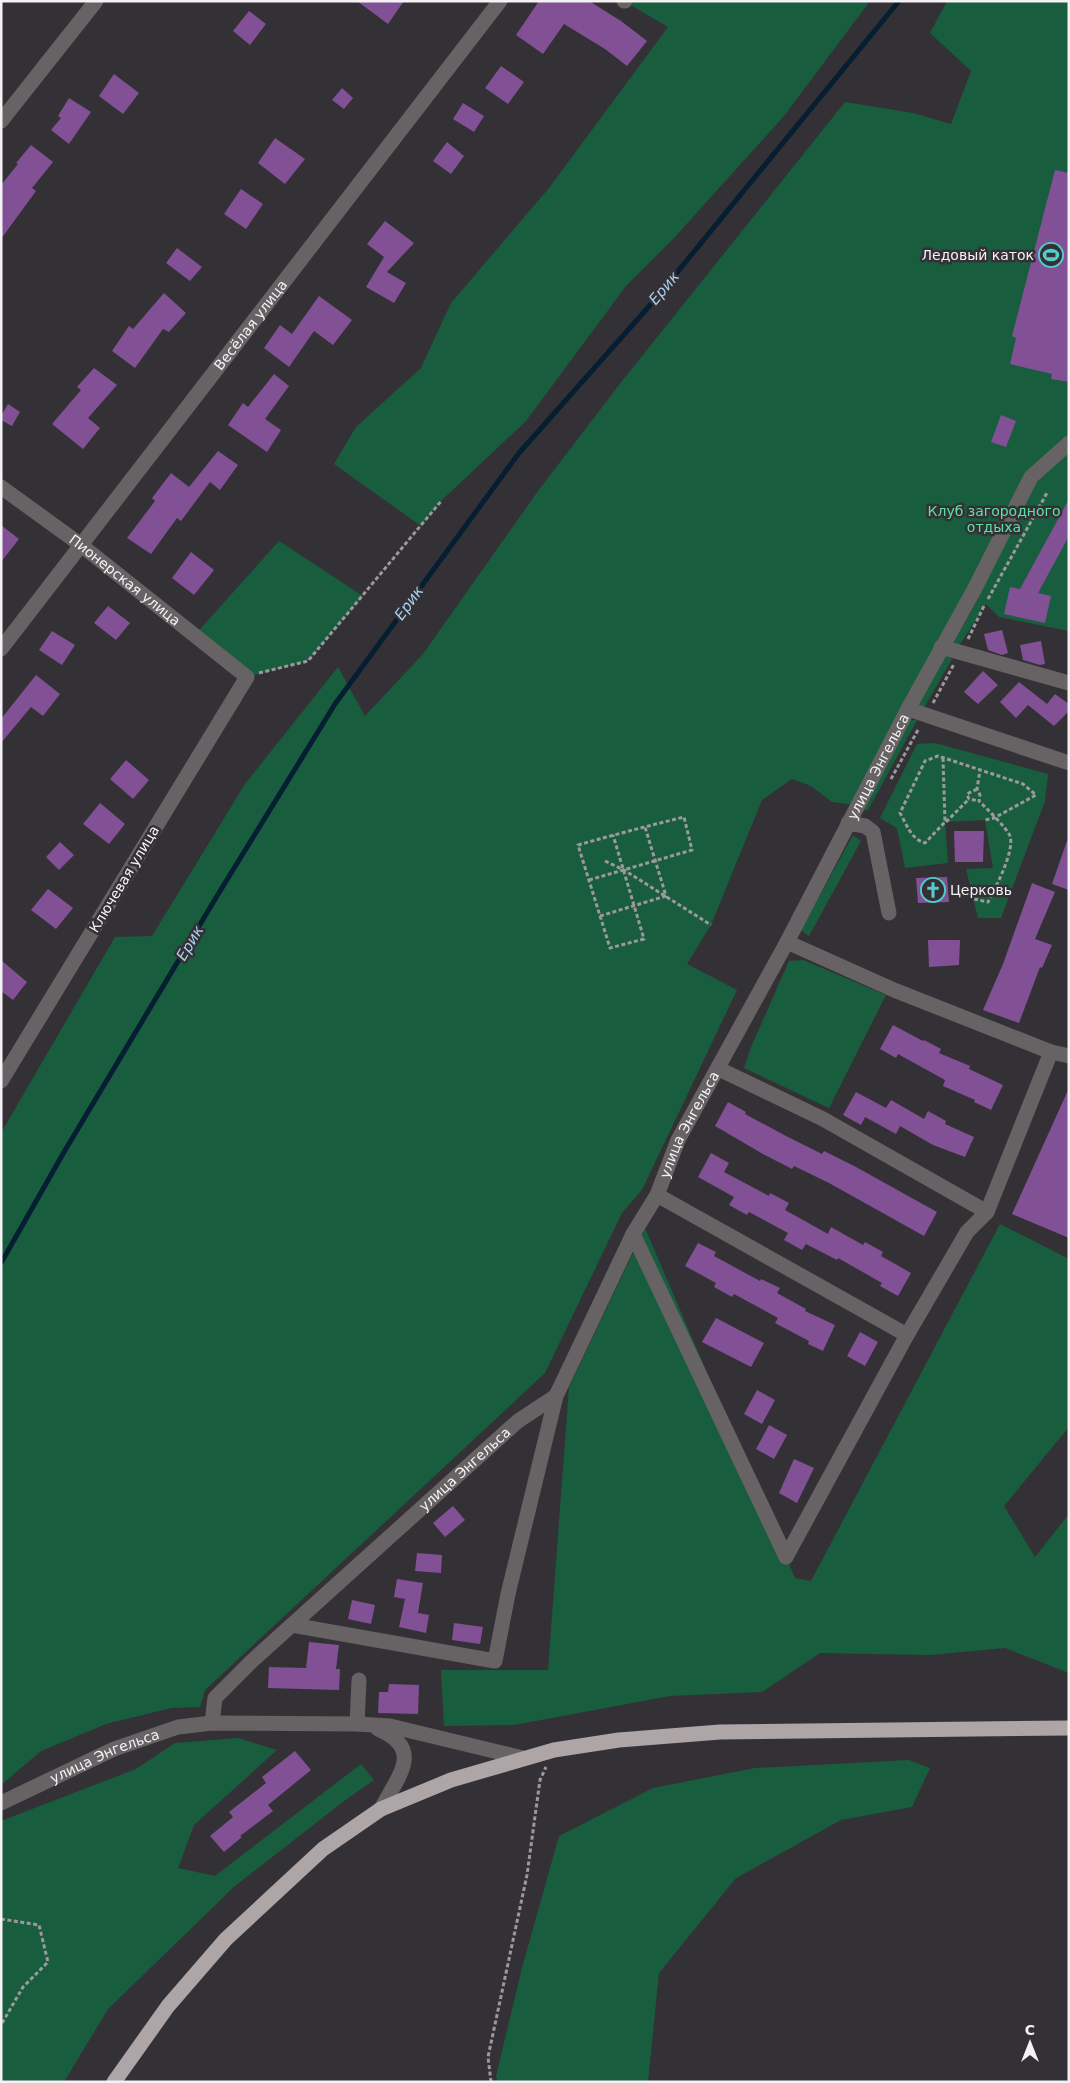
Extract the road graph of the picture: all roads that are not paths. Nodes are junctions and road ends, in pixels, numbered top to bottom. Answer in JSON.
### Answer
{"nodes":[{"id":1,"x":96,"y":1,"type":"edge"},
{"id":2,"x":500,"y":1,"type":"edge"},
{"id":3,"x":1,"y":121,"type":"edge"},
{"id":4,"x":1069,"y":443,"type":"edge"},
{"id":5,"x":1,"y":487,"type":"edge"},
{"id":6,"x":81,"y":545,"type":"junction"},
{"id":7,"x":941,"y":646,"type":"junction"},
{"id":8,"x":1,"y":649,"type":"edge"},
{"id":9,"x":247,"y":676,"type":"joint"},
{"id":10,"x":1069,"y":683,"type":"edge"},
{"id":11,"x":908,"y":709,"type":"junction"},
{"id":12,"x":1069,"y":762,"type":"edge"},
{"id":13,"x":848,"y":823,"type":"junction"},
{"id":14,"x":889,"y":913,"type":"dead end"},
{"id":15,"x":787,"y":942,"type":"junction"},
{"id":16,"x":1051,"y":1052,"type":"junction"},
{"id":17,"x":1069,"y":1056,"type":"edge"},
{"id":18,"x":718,"y":1069,"type":"junction"},
{"id":19,"x":1,"y":1081,"type":"edge"},
{"id":20,"x":657,"y":1195,"type":"junction"},
{"id":21,"x":987,"y":1212,"type":"junction"},
{"id":22,"x":633,"y":1234,"type":"junction"},
{"id":23,"x":907,"y":1334,"type":"junction"},
{"id":24,"x":556,"y":1396,"type":"junction"},
{"id":25,"x":292,"y":1624,"type":"junction"},
{"id":26,"x":358,"y":1680,"type":"dead end"},
{"id":27,"x":212,"y":1722,"type":"junction"},
{"id":28,"x":362,"y":1724,"type":"junction"},
{"id":29,"x":1069,"y":1728,"type":"edge"},
{"id":30,"x":523,"y":1758,"type":"junction"},
{"id":31,"x":1,"y":1803,"type":"edge"},
{"id":32,"x":381,"y":1809,"type":"junction"},
{"id":33,"x":114,"y":2082,"type":"edge"}],
"edges":[{"from":1,"to":3,"type":"street"},
{"from":2,"to":6,"type":"street","name":"Весёлая улица"},
{"from":4,"to":7,"type":"street","name":"улица Энгельса"},
{"from":5,"to":6,"type":"street","name":"Пионерская улица"},
{"from":6,"to":8,"type":"street","name":"Весёлая улица"},
{"from":6,"to":9,"type":"street","name":"Пионерская улица"},
{"from":7,"to":10,"type":"street"},
{"from":7,"to":11,"type":"street","name":"улица Энгельса"},
{"from":9,"to":19,"type":"street","name":"Ключевая улица"},
{"from":11,"to":12,"type":"street"},
{"from":11,"to":13,"type":"street","name":"улица Энгельса"},
{"from":13,"to":14,"type":"street"},
{"from":13,"to":15,"type":"street","name":"улица Энгельса"},
{"from":15,"to":16,"type":"street"},
{"from":15,"to":18,"type":"street","name":"улица Энгельса"},
{"from":16,"to":17,"type":"street"},
{"from":16,"to":21,"type":"street"},
{"from":18,"to":20,"type":"street","name":"улица Энгельса"},
{"from":18,"to":21,"type":"street"},
{"from":20,"to":22,"type":"street","name":"улица Энгельса"},
{"from":20,"to":23,"type":"street"},
{"from":21,"to":23,"type":"street"},
{"from":22,"to":23,"type":"street"},
{"from":22,"to":24,"type":"street","name":"улица Энгельса"},
{"from":24,"to":25,"type":"street","name":"улица Энгельса"},
{"from":24,"to":25,"type":"street"},
{"from":25,"to":27,"type":"street","name":"улица Энгельса"},
{"from":26,"to":28,"type":"street"},
{"from":27,"to":28,"type":"street","name":"улица Энгельса"},
{"from":27,"to":31,"type":"street","name":"улица Энгельса"},
{"from":28,"to":30,"type":"street","name":"улица Энгельса"},
{"from":28,"to":32,"type":"street","name":"улица Энгельса"},
{"from":29,"to":30,"type":"highway"},
{"from":30,"to":32,"type":"highway"},
{"from":32,"to":33,"type":"highway"}]}
